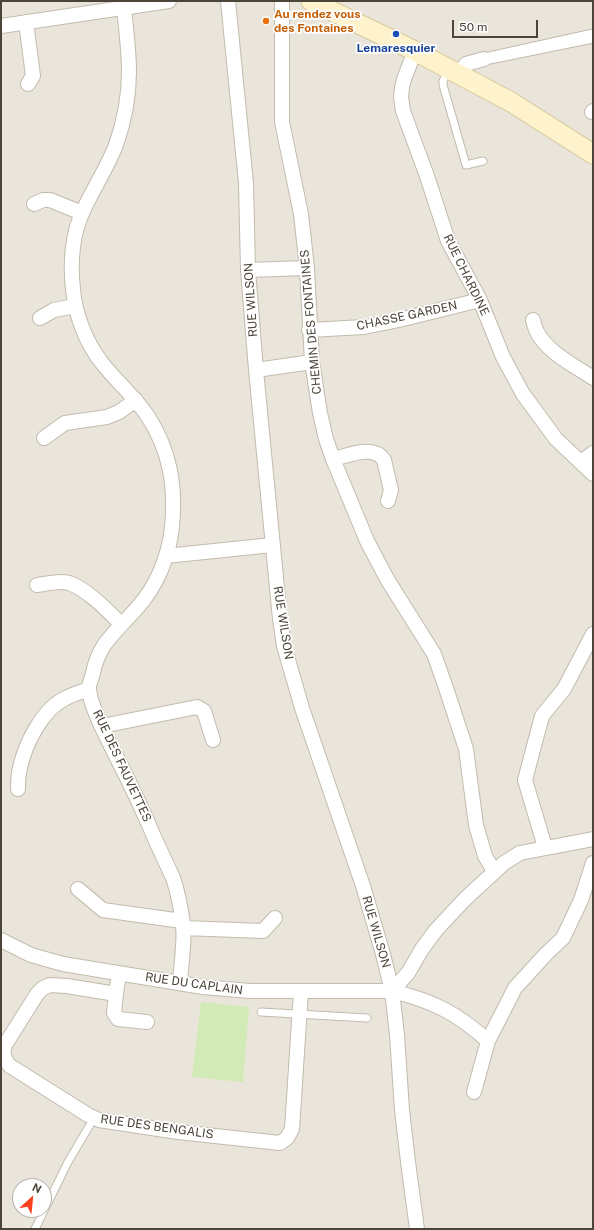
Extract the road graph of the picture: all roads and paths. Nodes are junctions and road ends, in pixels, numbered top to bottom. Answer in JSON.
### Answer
{"nodes":[{"id":1,"x":169,"y":1,"type":"edge"},
{"id":2,"x":228,"y":1,"type":"edge"},
{"id":3,"x":282,"y":1,"type":"edge"},
{"id":4,"x":320,"y":3,"type":"edge"},
{"id":5,"x":107,"y":6,"type":"edge"},
{"id":6,"x":124,"y":8,"type":"junction"},
{"id":7,"x":26,"y":22,"type":"junction"},
{"id":8,"x":1,"y":26,"type":"edge"},
{"id":9,"x":593,"y":33,"type":"edge"},
{"id":10,"x":593,"y":39,"type":"edge"},
{"id":11,"x":415,"y":51,"type":"junction"},
{"id":12,"x":484,"y":59,"type":"junction"},
{"id":13,"x":454,"y":71,"type":"junction"},
{"id":14,"x":28,"y":84,"type":"dead end"},
{"id":15,"x":593,"y":154,"type":"edge"},
{"id":16,"x":483,"y":161,"type":"dead end"},
{"id":17,"x":34,"y":204,"type":"dead end"},
{"id":18,"x":82,"y":212,"type":"junction"},
{"id":19,"x":307,"y":268,"type":"junction"},
{"id":20,"x":248,"y":270,"type":"junction"},
{"id":21,"x":480,"y":300,"type":"junction"},
{"id":22,"x":75,"y":306,"type":"junction"},
{"id":23,"x":40,"y":318,"type":"dead end"},
{"id":24,"x":533,"y":320,"type":"dead end"},
{"id":25,"x":309,"y":330,"type":"junction"},
{"id":26,"x":312,"y":362,"type":"junction"},
{"id":27,"x":256,"y":370,"type":"junction"},
{"id":28,"x":593,"y":378,"type":"edge"},
{"id":29,"x":136,"y":400,"type":"junction"},
{"id":30,"x":44,"y":438,"type":"dead end"},
{"id":31,"x":593,"y":453,"type":"edge"},
{"id":32,"x":333,"y":459,"type":"junction"},
{"id":33,"x":582,"y":462,"type":"junction"},
{"id":34,"x":593,"y":474,"type":"edge"},
{"id":35,"x":388,"y":501,"type":"dead end"},
{"id":36,"x":272,"y":545,"type":"junction"},
{"id":37,"x":166,"y":556,"type":"junction"},
{"id":38,"x":38,"y":585,"type":"dead end"},
{"id":39,"x":121,"y":624,"type":"junction"},
{"id":40,"x":593,"y":634,"type":"edge"},
{"id":41,"x":89,"y":689,"type":"junction"},
{"id":42,"x":102,"y":726,"type":"junction"},
{"id":43,"x":213,"y":740,"type":"dead end"},
{"id":44,"x":18,"y":789,"type":"dead end"},
{"id":45,"x":593,"y":838,"type":"edge"},
{"id":46,"x":545,"y":847,"type":"junction"},
{"id":47,"x":593,"y":863,"type":"edge"},
{"id":48,"x":494,"y":871,"type":"junction"},
{"id":49,"x":78,"y":889,"type":"dead end"},
{"id":50,"x":275,"y":918,"type":"dead end"},
{"id":51,"x":183,"y":924,"type":"junction"},
{"id":52,"x":1,"y":940,"type":"edge"},
{"id":53,"x":72,"y":966,"type":"junction"},
{"id":54,"x":119,"y":973,"type":"junction"},
{"id":55,"x":180,"y":983,"type":"junction"},
{"id":56,"x":67,"y":986,"type":"junction"},
{"id":57,"x":301,"y":991,"type":"junction"},
{"id":58,"x":392,"y":991,"type":"junction"},
{"id":59,"x":116,"y":994,"type":"junction"},
{"id":60,"x":261,"y":1012,"type":"dead end"},
{"id":61,"x":299,"y":1014,"type":"junction"},
{"id":62,"x":367,"y":1018,"type":"dead end"},
{"id":63,"x":148,"y":1022,"type":"dead end"},
{"id":64,"x":488,"y":1041,"type":"junction"},
{"id":65,"x":474,"y":1092,"type":"dead end"},
{"id":66,"x":94,"y":1118,"type":"junction"},
{"id":67,"x":35,"y":1229,"type":"edge"},
{"id":68,"x":417,"y":1229,"type":"edge"}],
"edges":[{"from":1,"to":6,"type":"street"},
{"from":2,"to":20,"type":"street","name":"RUE WILSON"},
{"from":3,"to":19,"type":"street","name":"CHEMIN DES FONTAINES"},
{"from":4,"to":11,"type":"main road"},
{"from":5,"to":6,"type":"street"},
{"from":5,"to":7,"type":"street"},
{"from":6,"to":18,"type":"street","name":"RUE DES FAUVETTES"},
{"from":7,"to":8,"type":"street"},
{"from":7,"to":14,"type":"street"},
{"from":9,"to":12,"type":"lane"},
{"from":10,"to":12,"type":"lane"},
{"from":11,"to":13,"type":"main road"},
{"from":11,"to":21,"type":"street","name":"RUE CHARDINE"},
{"from":12,"to":13,"type":"street"},
{"from":13,"to":15,"type":"main road"},
{"from":13,"to":16,"type":"lane"},
{"from":17,"to":18,"type":"street"},
{"from":18,"to":22,"type":"street","name":"RUE DES FAUVETTES"},
{"from":19,"to":20,"type":"street"},
{"from":19,"to":25,"type":"street","name":"CHEMIN DES FONTAINES"},
{"from":20,"to":27,"type":"street","name":"RUE WILSON"},
{"from":21,"to":25,"type":"street","name":"CHASSE GARDEN"},
{"from":21,"to":33,"type":"street","name":"RUE CHARDINE"},
{"from":22,"to":23,"type":"street"},
{"from":22,"to":29,"type":"street","name":"RUE DES FAUVETTES"},
{"from":24,"to":28,"type":"street"},
{"from":25,"to":26,"type":"street","name":"CHEMIN DES FONTAINES"},
{"from":26,"to":27,"type":"street"},
{"from":26,"to":32,"type":"street","name":"CHEMIN DES FONTAINES"},
{"from":27,"to":36,"type":"street","name":"RUE WILSON"},
{"from":29,"to":30,"type":"street"},
{"from":29,"to":37,"type":"street","name":"RUE DES FAUVETTES"},
{"from":31,"to":33,"type":"street"},
{"from":32,"to":35,"type":"street"},
{"from":32,"to":48,"type":"street","name":"CHEMIN DES FONTAINES"},
{"from":33,"to":34,"type":"street","name":"RUE CHARDINE"},
{"from":36,"to":37,"type":"street"},
{"from":36,"to":58,"type":"street","name":"RUE WILSON"},
{"from":37,"to":39,"type":"street","name":"RUE DES FAUVETTES"},
{"from":38,"to":39,"type":"street"},
{"from":39,"to":41,"type":"street","name":"RUE DES FAUVETTES"},
{"from":40,"to":46,"type":"street"},
{"from":41,"to":42,"type":"street","name":"RUE DES FAUVETTES"},
{"from":41,"to":44,"type":"street"},
{"from":42,"to":43,"type":"street"},
{"from":42,"to":51,"type":"street","name":"RUE DES FAUVETTES"},
{"from":45,"to":46,"type":"street"},
{"from":46,"to":48,"type":"street"},
{"from":47,"to":64,"type":"street"},
{"from":48,"to":58,"type":"street"},
{"from":49,"to":51,"type":"street"},
{"from":50,"to":51,"type":"street"},
{"from":51,"to":55,"type":"street","name":"RUE DES FAUVETTES"},
{"from":52,"to":53,"type":"street","name":"RUE DU CAPLAIN"},
{"from":53,"to":54,"type":"street","name":"RUE DU CAPLAIN"},
{"from":53,"to":56,"type":"street"},
{"from":54,"to":55,"type":"street","name":"RUE DU CAPLAIN"},
{"from":54,"to":59,"type":"street"},
{"from":55,"to":57,"type":"street","name":"RUE DU CAPLAIN"},
{"from":56,"to":59,"type":"street","name":"RUE DES BENGALIS"},
{"from":56,"to":66,"type":"street","name":"RUE DES BENGALIS"},
{"from":57,"to":58,"type":"street","name":"RUE DU CAPLAIN"},
{"from":57,"to":61,"type":"street","name":"RUE DES BENGALIS"},
{"from":58,"to":64,"type":"street","name":"RUE DU CAPLAIN"},
{"from":58,"to":68,"type":"street","name":"RUE WILSON"},
{"from":59,"to":63,"type":"street"},
{"from":60,"to":61,"type":"lane"},
{"from":61,"to":62,"type":"lane"},
{"from":61,"to":66,"type":"street","name":"RUE DES BENGALIS"},
{"from":64,"to":65,"type":"street"},
{"from":66,"to":67,"type":"lane"}]}
